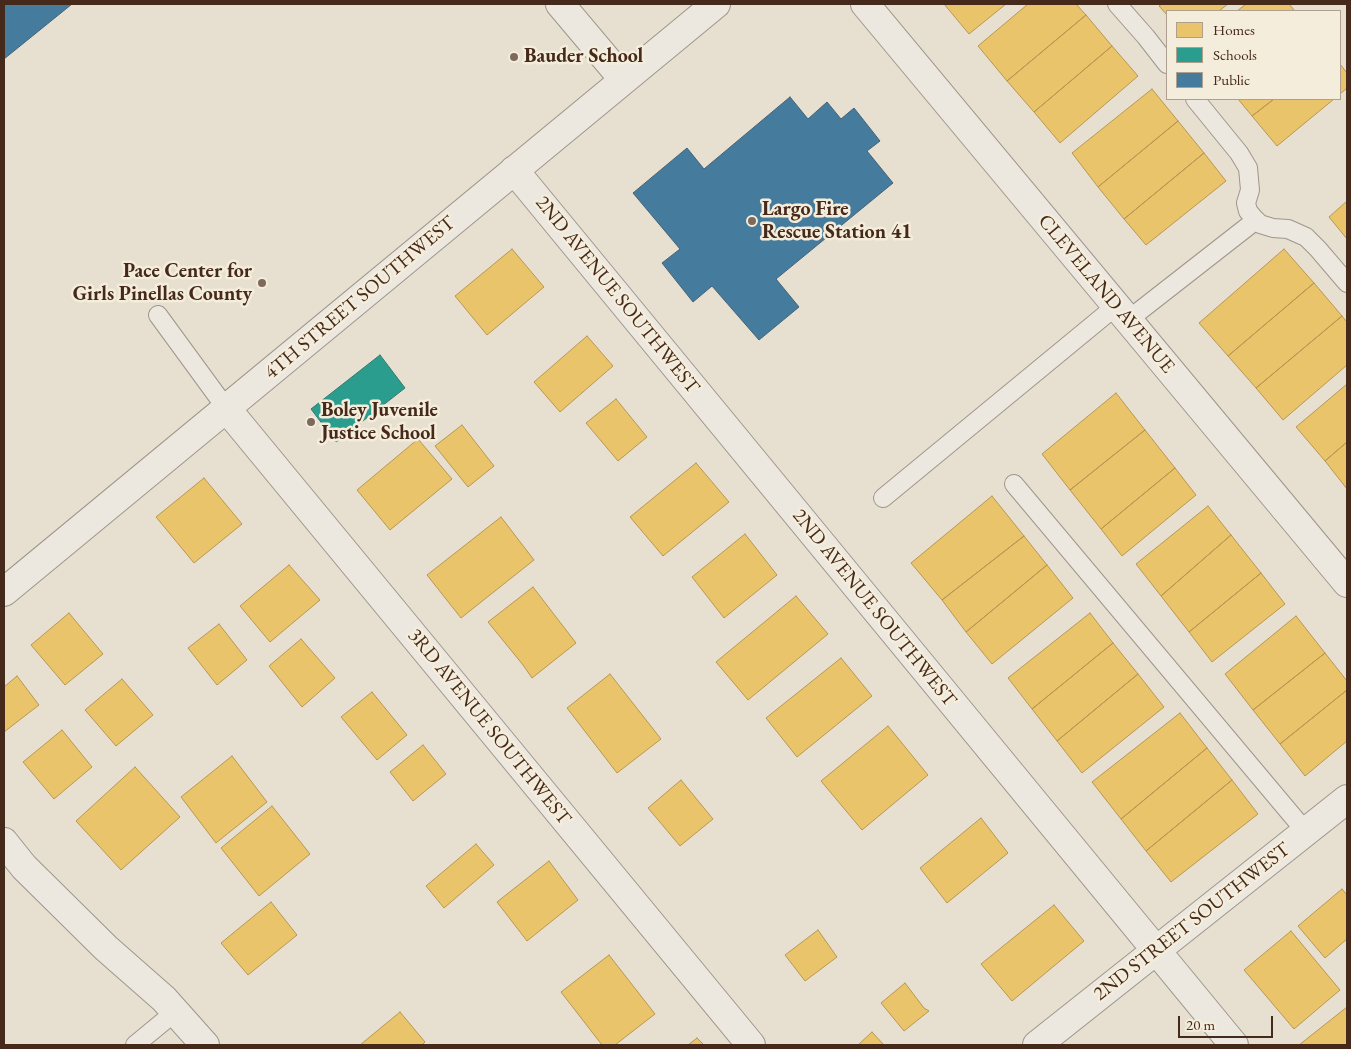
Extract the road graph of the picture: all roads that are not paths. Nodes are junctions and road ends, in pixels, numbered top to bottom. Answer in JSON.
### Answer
{"nodes":[{"id":1,"x":560,"y":4,"type":"edge"},
{"id":2,"x":716,"y":4,"type":"edge"},
{"id":3,"x":865,"y":4,"type":"edge"},
{"id":4,"x":1117,"y":4,"type":"edge"},
{"id":5,"x":1166,"y":63,"type":"edge"},
{"id":6,"x":624,"y":80,"type":"junction"},
{"id":7,"x":1196,"y":100,"type":"edge"},
{"id":8,"x":514,"y":170,"type":"junction"},
{"id":9,"x":1256,"y":220,"type":"junction"},
{"id":10,"x":1347,"y":283,"type":"edge"},
{"id":11,"x":1122,"y":313,"type":"junction"},
{"id":12,"x":158,"y":315,"type":"dead end"},
{"id":13,"x":226,"y":408,"type":"junction"},
{"id":14,"x":1014,"y":484,"type":"dead end"},
{"id":15,"x":883,"y":498,"type":"dead end"},
{"id":16,"x":1347,"y":583,"type":"edge"},
{"id":17,"x":4,"y":592,"type":"edge"},
{"id":18,"x":1347,"y":799,"type":"edge"},
{"id":19,"x":1306,"y":832,"type":"junction"},
{"id":20,"x":4,"y":842,"type":"edge"},
{"id":21,"x":1156,"y":951,"type":"junction"},
{"id":22,"x":175,"y":1012,"type":"junction"},
{"id":23,"x":135,"y":1045,"type":"edge"},
{"id":24,"x":205,"y":1045,"type":"edge"},
{"id":25,"x":751,"y":1045,"type":"edge"},
{"id":26,"x":1037,"y":1045,"type":"edge"},
{"id":27,"x":1234,"y":1045,"type":"edge"}],
"edges":[{"from":1,"to":6,"type":"street"},
{"from":2,"to":6,"type":"street","name":"4TH STREET SOUTHWEST"},
{"from":3,"to":11,"type":"street","name":"CLEVELAND AVENUE"},
{"from":4,"to":5,"type":"lane"},
{"from":6,"to":8,"type":"street","name":"4TH STREET SOUTHWEST"},
{"from":7,"to":9,"type":"lane"},
{"from":8,"to":13,"type":"street","name":"4TH STREET SOUTHWEST"},
{"from":8,"to":21,"type":"street","name":"2ND AVENUE SOUTHWEST"},
{"from":9,"to":10,"type":"lane"},
{"from":9,"to":11,"type":"lane"},
{"from":11,"to":15,"type":"lane"},
{"from":11,"to":16,"type":"street","name":"CLEVELAND AVENUE"},
{"from":12,"to":13,"type":"lane"},
{"from":13,"to":17,"type":"street","name":"4TH STREET SOUTHWEST"},
{"from":13,"to":25,"type":"street","name":"3RD AVENUE SOUTHWEST"},
{"from":14,"to":19,"type":"lane"},
{"from":18,"to":19,"type":"street","name":"2ND STREET SOUTHWEST"},
{"from":19,"to":21,"type":"street","name":"2ND STREET SOUTHWEST"},
{"from":20,"to":22,"type":"street"},
{"from":21,"to":26,"type":"street","name":"2ND STREET SOUTHWEST"},
{"from":21,"to":27,"type":"street","name":"2ND AVENUE SOUTHWEST"},
{"from":22,"to":23,"type":"lane"},
{"from":22,"to":24,"type":"street"}]}
